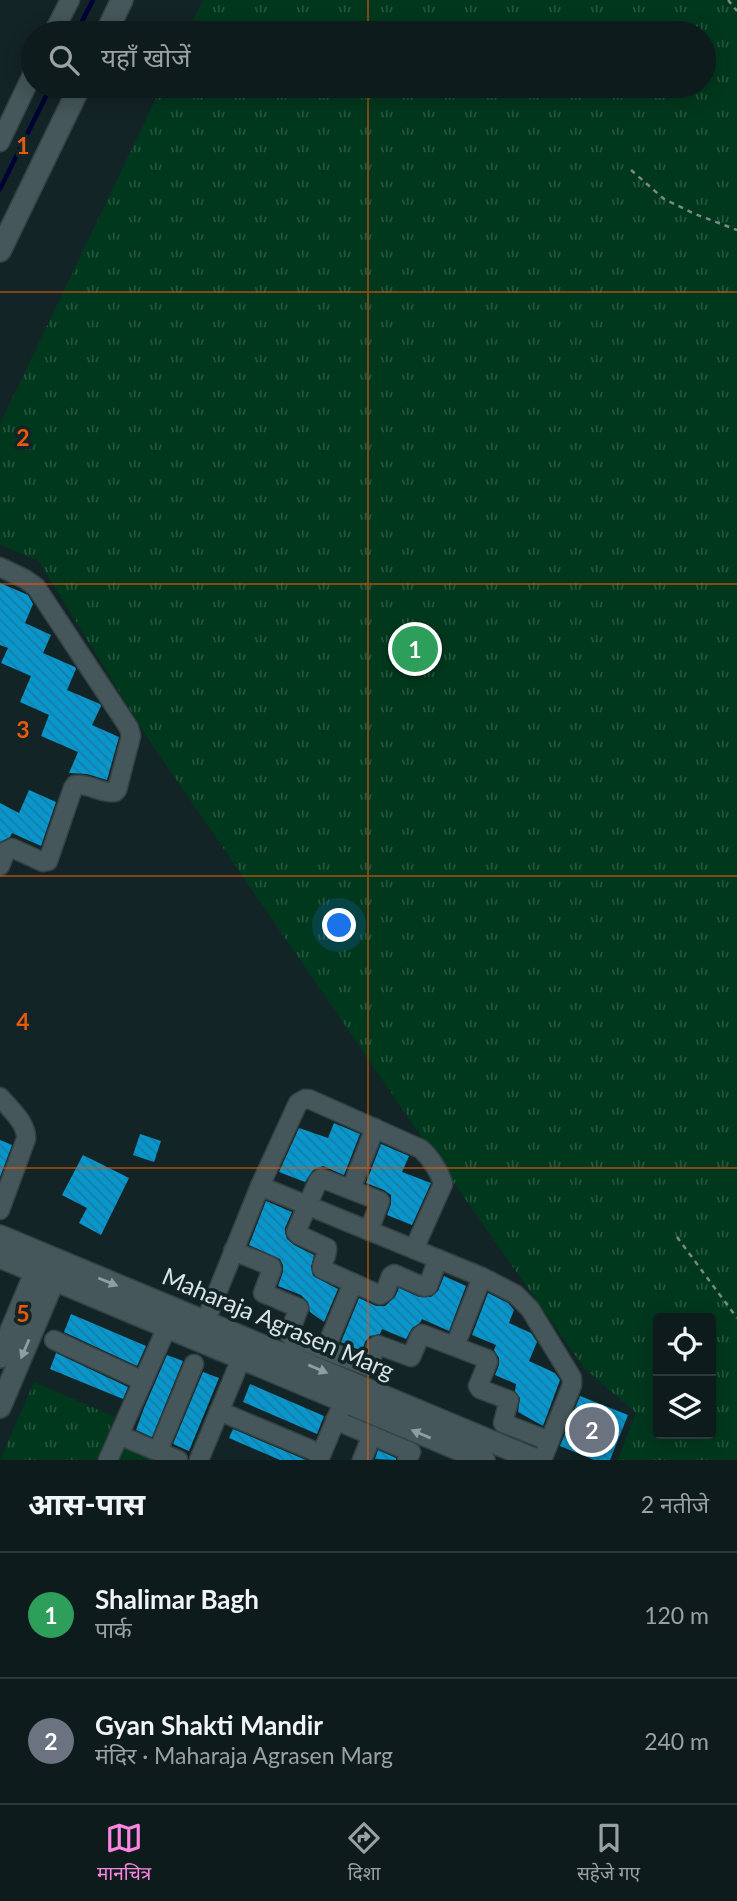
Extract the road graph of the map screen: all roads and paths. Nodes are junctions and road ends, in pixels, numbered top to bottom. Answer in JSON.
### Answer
{"nodes":[{"id":1,"x":70,"y":0,"type":"edge"},
{"id":2,"x":122,"y":0,"type":"edge"},
{"id":3,"x":728,"y":0,"type":"edge"},
{"id":4,"x":737,"y":11,"type":"edge"},
{"id":5,"x":59,"y":21,"type":"edge"},
{"id":6,"x":112,"y":21,"type":"edge"},
{"id":7,"x":21,"y":98,"type":"edge"},
{"id":8,"x":74,"y":98,"type":"edge"},
{"id":9,"x":0,"y":142,"type":"edge"},
{"id":10,"x":631,"y":170,"type":"dead end"},
{"id":11,"x":737,"y":230,"type":"edge"},
{"id":12,"x":0,"y":251,"type":"edge"},
{"id":13,"x":0,"y":567,"type":"edge"},
{"id":14,"x":0,"y":866,"type":"edge"},
{"id":15,"x":0,"y":1097,"type":"edge"},
{"id":16,"x":375,"y":1128,"type":"junction"},
{"id":17,"x":260,"y":1186,"type":"junction"},
{"id":18,"x":351,"y":1189,"type":"junction"},
{"id":19,"x":308,"y":1206,"type":"junction"},
{"id":20,"x":0,"y":1210,"type":"edge"},
{"id":21,"x":369,"y":1231,"type":"junction"},
{"id":22,"x":0,"y":1236,"type":"edge"},
{"id":23,"x":677,"y":1237,"type":"dead end"},
{"id":24,"x":414,"y":1249,"type":"junction"},
{"id":25,"x":233,"y":1251,"type":"junction"},
{"id":26,"x":0,"y":1257,"type":"edge"},
{"id":27,"x":439,"y":1259,"type":"junction"},
{"id":28,"x":48,"y":1267,"type":"junction"},
{"id":29,"x":482,"y":1277,"type":"junction"},
{"id":30,"x":353,"y":1283,"type":"junction"},
{"id":31,"x":737,"y":1318,"type":"edge"},
{"id":32,"x":167,"y":1326,"type":"junction"},
{"id":33,"x":202,"y":1331,"type":"junction"},
{"id":34,"x":54,"y":1340,"type":"dead end"},
{"id":35,"x":455,"y":1346,"type":"junction"},
{"id":36,"x":245,"y":1349,"type":"junction"},
{"id":37,"x":325,"y":1350,"type":"junction"},
{"id":38,"x":0,"y":1357,"type":"edge"},
{"id":39,"x":194,"y":1364,"type":"dead end"},
{"id":40,"x":143,"y":1381,"type":"junction"},
{"id":41,"x":0,"y":1407,"type":"edge"},
{"id":42,"x":219,"y":1411,"type":"junction"},
{"id":43,"x":340,"y":1411,"type":"junction"},
{"id":44,"x":119,"y":1435,"type":"junction"},
{"id":45,"x":372,"y":1435,"type":"junction"},
{"id":46,"x":549,"y":1441,"type":"junction"},
{"id":47,"x":158,"y":1451,"type":"junction"},
{"id":48,"x":320,"y":1457,"type":"edge"},
{"id":49,"x":108,"y":1460,"type":"edge"},
{"id":50,"x":178,"y":1460,"type":"edge"},
{"id":51,"x":199,"y":1460,"type":"edge"},
{"id":52,"x":362,"y":1460,"type":"edge"},
{"id":53,"x":407,"y":1460,"type":"edge"},
{"id":54,"x":484,"y":1460,"type":"edge"},
{"id":55,"x":536,"y":1460,"type":"edge"},
{"id":56,"x":542,"y":1460,"type":"edge"}],
"edges":[{"from":1,"to":5,"type":"street"},
{"from":2,"to":6,"type":"street"},
{"from":3,"to":4,"type":"path"},
{"from":7,"to":9,"type":"street"},
{"from":8,"to":12,"type":"street"},
{"from":10,"to":11,"type":"path"},
{"from":13,"to":14,"type":"street"},
{"from":15,"to":20,"type":"street"},
{"from":16,"to":17,"type":"street"},
{"from":16,"to":18,"type":"street"},
{"from":16,"to":24,"type":"street"},
{"from":17,"to":19,"type":"street"},
{"from":17,"to":25,"type":"street"},
{"from":18,"to":19,"type":"street"},
{"from":18,"to":21,"type":"street"},
{"from":19,"to":21,"type":"street"},
{"from":19,"to":30,"type":"street"},
{"from":21,"to":24,"type":"street"},
{"from":22,"to":28,"type":"street","name":"Maharaja Agrasen Marg"},
{"from":23,"to":31,"type":"path"},
{"from":24,"to":27,"type":"street"},
{"from":25,"to":33,"type":"street"},
{"from":25,"to":37,"type":"street"},
{"from":26,"to":28,"type":"street","name":"Maharaja Agrasen Marg"},
{"from":27,"to":29,"type":"street"},
{"from":27,"to":30,"type":"street"},
{"from":28,"to":32,"type":"street","name":"Maharaja Agrasen Marg"},
{"from":28,"to":33,"type":"street","name":"Maharaja Agrasen Marg","one_way":true},
{"from":28,"to":38,"type":"street"},
{"from":28,"to":41,"type":"street","one_way":true},
{"from":29,"to":35,"type":"street"},
{"from":29,"to":46,"type":"street"},
{"from":30,"to":37,"type":"street"},
{"from":32,"to":33,"type":"street","name":"Maharaja Agrasen Marg"},
{"from":32,"to":40,"type":"street"},
{"from":33,"to":36,"type":"street","name":"Maharaja Agrasen Marg"},
{"from":34,"to":40,"type":"street"},
{"from":35,"to":37,"type":"street"},
{"from":35,"to":46,"type":"street"},
{"from":36,"to":42,"type":"street"},
{"from":36,"to":43,"type":"street","name":"Maharaja Agrasen Marg"},
{"from":36,"to":55,"type":"street","name":"Maharaja Agrasen Marg","one_way":true},
{"from":39,"to":47,"type":"street"},
{"from":40,"to":44,"type":"street"},
{"from":42,"to":48,"type":"street"},
{"from":42,"to":51,"type":"street"},
{"from":43,"to":45,"type":"street"},
{"from":43,"to":48,"type":"street"},
{"from":54,"to":43,"type":"street","name":"Maharaja Agrasen Marg","one_way":true},
{"from":44,"to":47,"type":"street"},
{"from":44,"to":49,"type":"street"},
{"from":45,"to":52,"type":"street"},
{"from":45,"to":53,"type":"street"},
{"from":46,"to":56,"type":"street"},
{"from":47,"to":50,"type":"street"}]}
